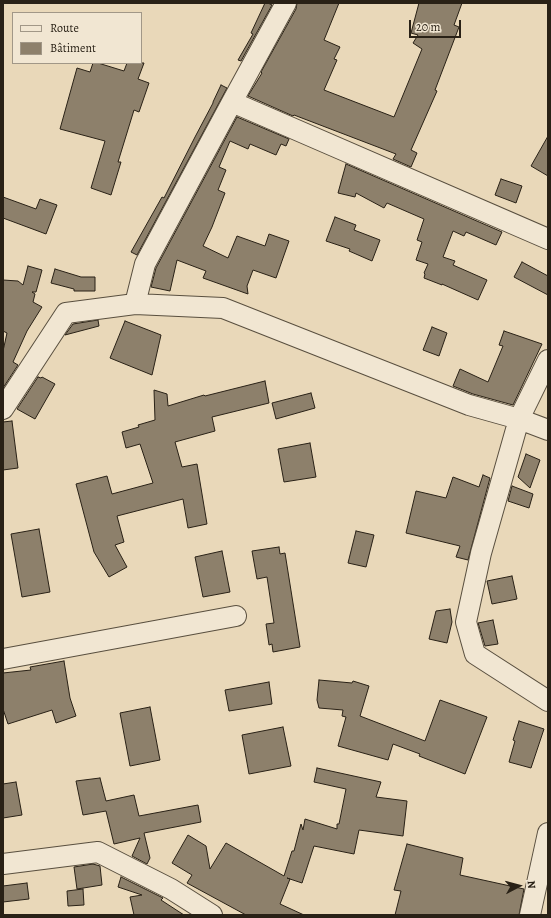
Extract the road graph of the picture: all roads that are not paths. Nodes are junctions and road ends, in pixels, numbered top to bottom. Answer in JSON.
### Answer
{"nodes":[{"id":1,"x":286,"y":3,"type":"edge"},
{"id":2,"x":232,"y":102,"type":"junction"},
{"id":3,"x":548,"y":239,"type":"edge"},
{"id":4,"x":135,"y":304,"type":"junction"},
{"id":5,"x":548,"y":360,"type":"edge"},
{"id":6,"x":3,"y":409,"type":"edge"},
{"id":7,"x":519,"y":419,"type":"junction"},
{"id":8,"x":548,"y":430,"type":"edge"},
{"id":9,"x":236,"y":616,"type":"dead end"},
{"id":10,"x":3,"y":659,"type":"edge"},
{"id":11,"x":548,"y":701,"type":"edge"},
{"id":12,"x":548,"y":833,"type":"edge"},
{"id":13,"x":3,"y":864,"type":"edge"},
{"id":14,"x":212,"y":915,"type":"edge"},
{"id":15,"x":530,"y":915,"type":"edge"}],
"edges":[{"from":1,"to":2,"type":"street"},
{"from":2,"to":3,"type":"street"},
{"from":2,"to":4,"type":"street"},
{"from":4,"to":6,"type":"street"},
{"from":4,"to":7,"type":"street"},
{"from":5,"to":7,"type":"street"},
{"from":7,"to":8,"type":"street"},
{"from":7,"to":11,"type":"street"},
{"from":9,"to":10,"type":"street"},
{"from":12,"to":15,"type":"street"},
{"from":13,"to":14,"type":"street"}]}
